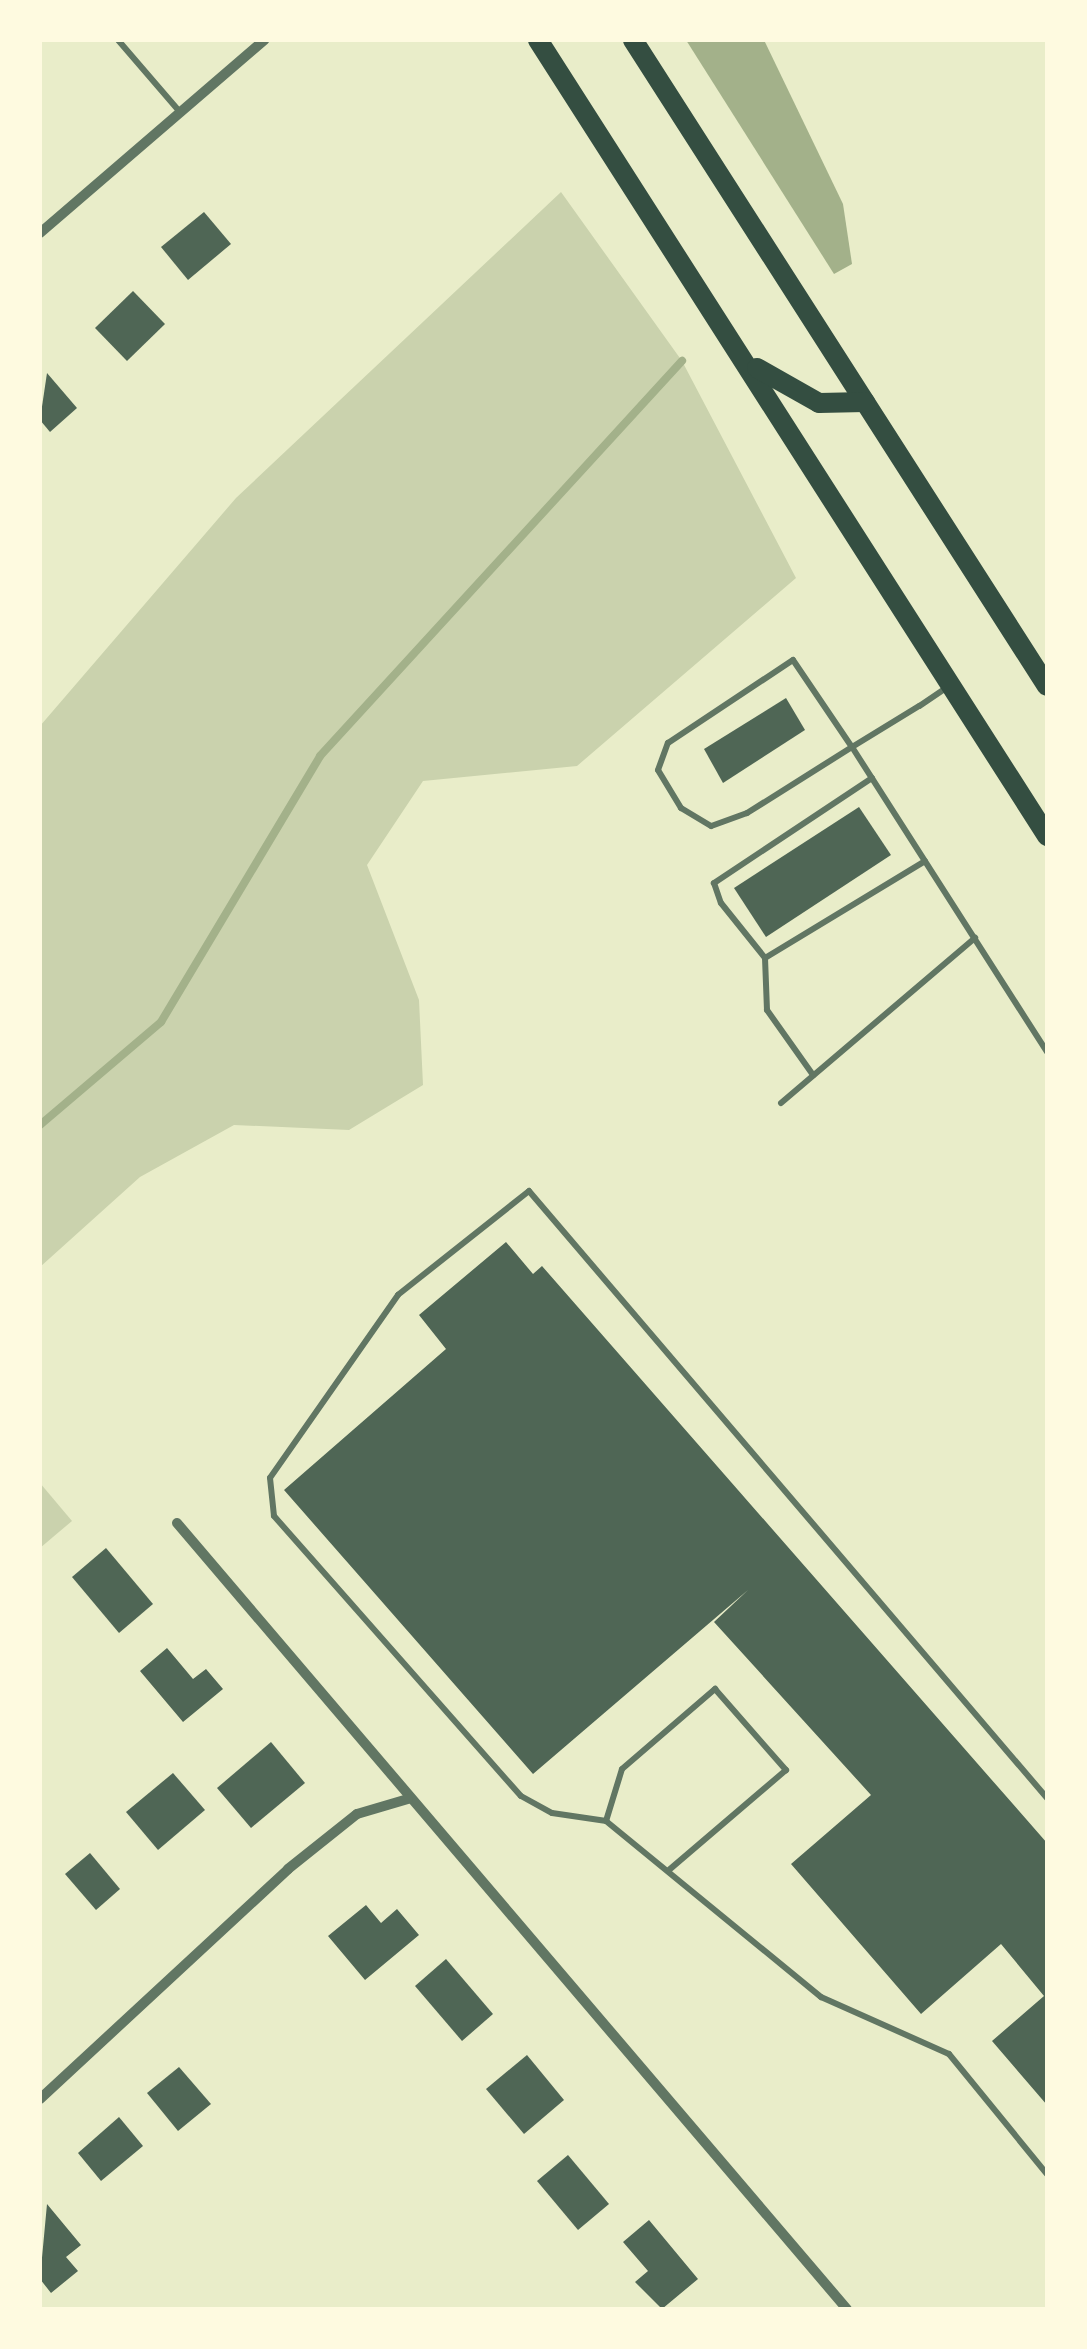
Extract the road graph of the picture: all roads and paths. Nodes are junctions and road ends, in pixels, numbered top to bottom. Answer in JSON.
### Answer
{"nodes":[{"id":1,"x":118,"y":40,"type":"edge"},
{"id":2,"x":264,"y":40,"type":"edge"},
{"id":3,"x":538,"y":40,"type":"edge"},
{"id":4,"x":633,"y":40,"type":"edge"},
{"id":5,"x":180,"y":112,"type":"junction"},
{"id":6,"x":40,"y":233,"type":"edge"},
{"id":7,"x":734,"y":346,"type":"junction"},
{"id":8,"x":865,"y":402,"type":"junction"},
{"id":9,"x":951,"y":686,"type":"junction"},
{"id":10,"x":1047,"y":686,"type":"edge"},
{"id":11,"x":852,"y":747,"type":"junction"},
{"id":12,"x":872,"y":778,"type":"junction"},
{"id":13,"x":1047,"y":836,"type":"edge"},
{"id":14,"x":925,"y":861,"type":"junction"},
{"id":15,"x":975,"y":938,"type":"junction"},
{"id":16,"x":765,"y":958,"type":"junction"},
{"id":17,"x":1047,"y":1052,"type":"edge"},
{"id":18,"x":813,"y":1076,"type":"junction"},
{"id":19,"x":780,"y":1103,"type":"dead end"},
{"id":20,"x":178,"y":1522,"type":"dead end"},
{"id":21,"x":1047,"y":1798,"type":"edge"},
{"id":22,"x":408,"y":1799,"type":"junction"},
{"id":23,"x":606,"y":1821,"type":"junction"},
{"id":24,"x":670,"y":1869,"type":"junction"},
{"id":25,"x":40,"y":2099,"type":"edge"},
{"id":26,"x":1047,"y":2174,"type":"edge"},
{"id":27,"x":847,"y":2309,"type":"edge"}],
"edges":[{"from":1,"to":5,"type":"lane"},
{"from":2,"to":5,"type":"street"},
{"from":3,"to":7,"type":"highway"},
{"from":4,"to":8,"type":"highway"},
{"from":5,"to":6,"type":"street"},
{"from":7,"to":8,"type":"highway"},
{"from":7,"to":9,"type":"highway"},
{"from":8,"to":10,"type":"highway"},
{"from":9,"to":11,"type":"lane"},
{"from":9,"to":13,"type":"highway"},
{"from":11,"to":11,"type":"lane"},
{"from":11,"to":12,"type":"lane"},
{"from":12,"to":14,"type":"lane"},
{"from":12,"to":16,"type":"lane"},
{"from":14,"to":15,"type":"lane"},
{"from":14,"to":16,"type":"lane"},
{"from":15,"to":17,"type":"lane"},
{"from":15,"to":18,"type":"lane"},
{"from":16,"to":18,"type":"lane"},
{"from":18,"to":19,"type":"lane"},
{"from":20,"to":22,"type":"street"},
{"from":21,"to":23,"type":"lane"},
{"from":22,"to":25,"type":"street"},
{"from":22,"to":27,"type":"street"},
{"from":23,"to":24,"type":"lane"},
{"from":23,"to":24,"type":"lane"},
{"from":24,"to":26,"type":"lane"}]}
